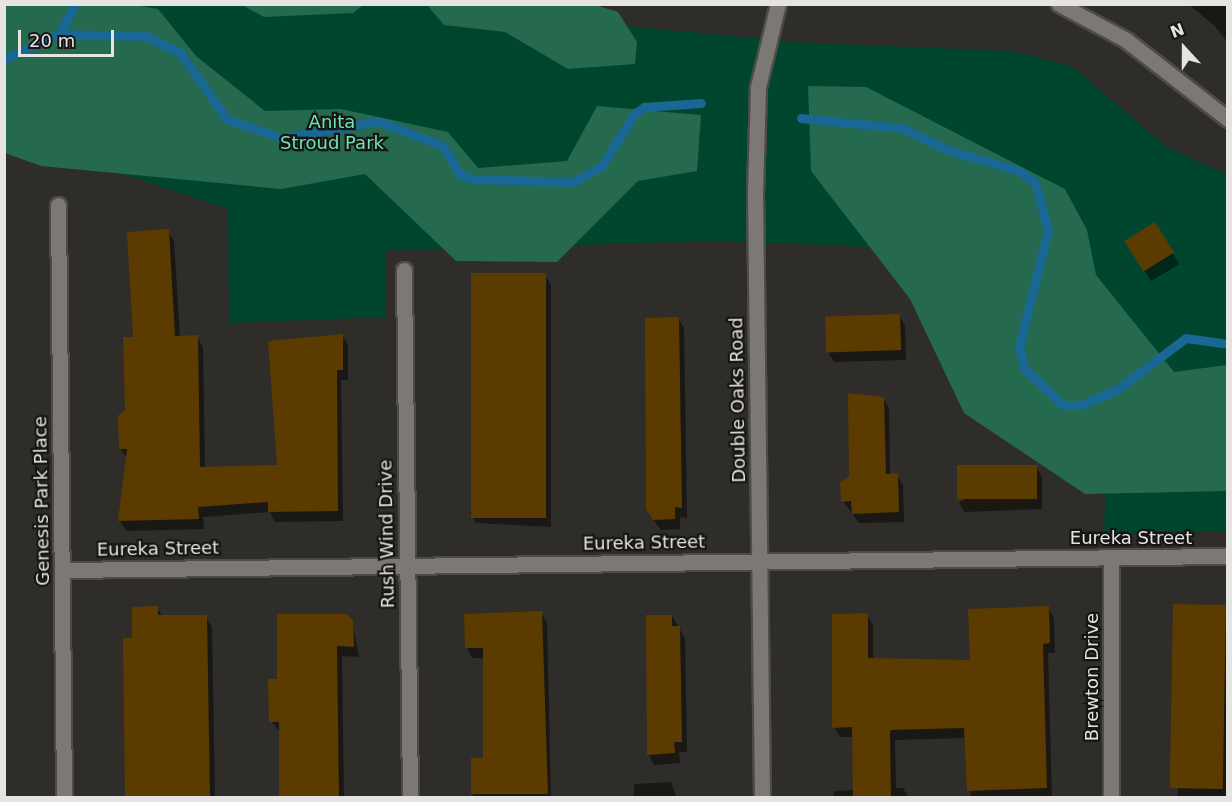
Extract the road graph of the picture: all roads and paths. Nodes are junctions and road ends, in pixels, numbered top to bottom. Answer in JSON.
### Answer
{"nodes":[{"id":1,"x":778,"y":4,"type":"edge"},
{"id":2,"x":1059,"y":4,"type":"edge"},
{"id":3,"x":1227,"y":119,"type":"edge"},
{"id":4,"x":58,"y":205,"type":"dead end"},
{"id":5,"x":404,"y":270,"type":"dead end"},
{"id":6,"x":1227,"y":556,"type":"edge"},
{"id":7,"x":1112,"y":558,"type":"junction"},
{"id":8,"x":759,"y":561,"type":"junction"},
{"id":9,"x":407,"y":564,"type":"junction"},
{"id":10,"x":62,"y":570,"type":"junction"},
{"id":11,"x":64,"y":798,"type":"edge"},
{"id":12,"x":410,"y":798,"type":"edge"},
{"id":13,"x":762,"y":798,"type":"edge"},
{"id":14,"x":1111,"y":798,"type":"edge"}],
"edges":[{"from":1,"to":8,"type":"street","name":"Double Oaks Road"},
{"from":2,"to":3,"type":"street"},
{"from":4,"to":10,"type":"street","name":"Genesis Park Place"},
{"from":5,"to":9,"type":"street","name":"Rush Wind Drive"},
{"from":6,"to":7,"type":"street","name":"Eureka Street"},
{"from":7,"to":8,"type":"street","name":"Eureka Street"},
{"from":7,"to":14,"type":"street","name":"Brewton Drive"},
{"from":8,"to":9,"type":"street","name":"Eureka Street"},
{"from":8,"to":13,"type":"street","name":"Double Oaks Road"},
{"from":9,"to":10,"type":"street","name":"Eureka Street"},
{"from":9,"to":12,"type":"street","name":"Rush Wind Drive"},
{"from":10,"to":11,"type":"street","name":"Genesis Park Place"}]}
